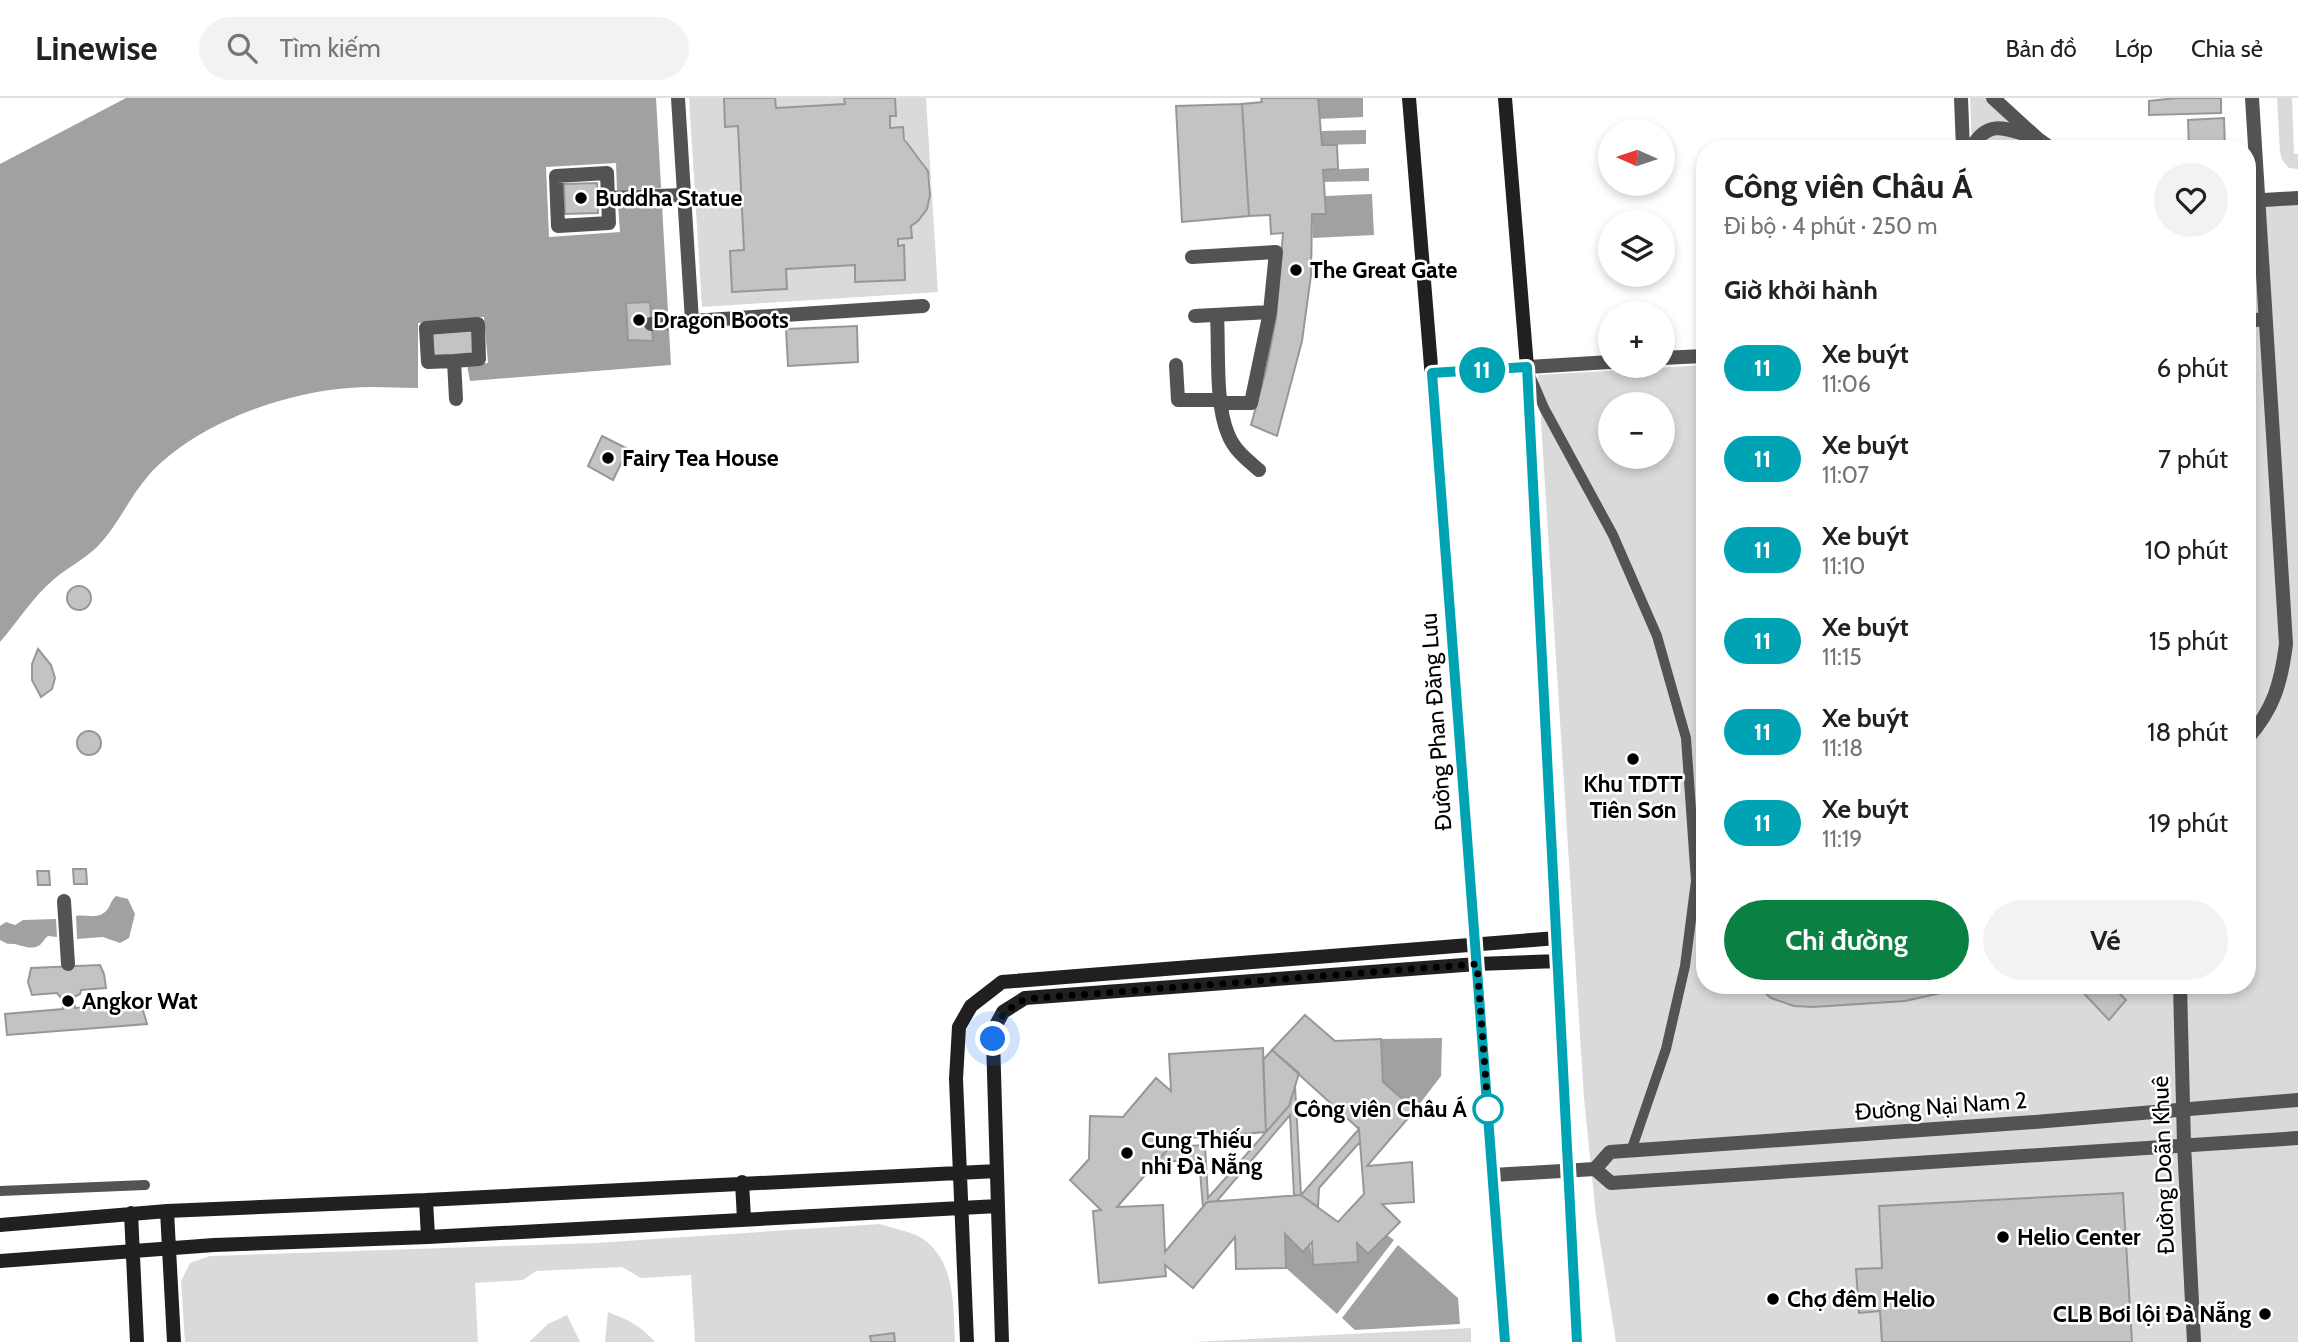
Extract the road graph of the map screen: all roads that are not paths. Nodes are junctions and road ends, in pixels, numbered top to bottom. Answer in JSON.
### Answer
{"nodes":[{"id":1,"x":678,"y":98,"type":"edge"},
{"id":2,"x":1409,"y":98,"type":"edge"},
{"id":3,"x":1505,"y":98,"type":"edge"},
{"id":4,"x":1961,"y":98,"type":"edge"},
{"id":5,"x":1993,"y":98,"type":"edge"},
{"id":6,"x":2252,"y":98,"type":"edge"},
{"id":7,"x":2038,"y":139,"type":"joint"},
{"id":8,"x":1963,"y":140,"type":"edge"},
{"id":9,"x":1975,"y":140,"type":"edge"},
{"id":10,"x":2252,"y":140,"type":"edge"},
{"id":11,"x":683,"y":195,"type":"junction"},
{"id":12,"x":608,"y":198,"type":"junction"},
{"id":13,"x":2298,"y":198,"type":"edge"},
{"id":14,"x":2256,"y":201,"type":"edge"},
{"id":15,"x":2256,"y":237,"type":"edge"},
{"id":16,"x":1192,"y":257,"type":"dead end"},
{"id":17,"x":923,"y":306,"type":"dead end"},
{"id":18,"x":1270,"y":312,"type":"junction"},
{"id":19,"x":1195,"y":316,"type":"dead end"},
{"id":20,"x":1217,"y":316,"type":"junction"},
{"id":21,"x":2265,"y":319,"type":"junction"},
{"id":22,"x":2256,"y":320,"type":"edge"},
{"id":23,"x":692,"y":321,"type":"junction"},
{"id":24,"x":651,"y":324,"type":"dead end"},
{"id":25,"x":1696,"y":357,"type":"edge"},
{"id":26,"x":1675,"y":358,"type":"edge"},
{"id":27,"x":454,"y":361,"type":"dead end"},
{"id":28,"x":1598,"y":363,"type":"edge"},
{"id":29,"x":1176,"y":365,"type":"dead end"},
{"id":30,"x":1527,"y":367,"type":"junction"},
{"id":31,"x":1432,"y":373,"type":"junction"},
{"id":32,"x":456,"y":399,"type":"dead end"},
{"id":33,"x":1221,"y":402,"type":"junction"},
{"id":34,"x":1259,"y":470,"type":"dead end"},
{"id":35,"x":2256,"y":727,"type":"edge"},
{"id":36,"x":64,"y":901,"type":"dead end"},
{"id":37,"x":1557,"y":938,"type":"junction"},
{"id":38,"x":1475,"y":944,"type":"junction"},
{"id":39,"x":1558,"y":961,"type":"junction"},
{"id":40,"x":68,"y":964,"type":"dead end"},
{"id":41,"x":1477,"y":964,"type":"junction"},
{"id":42,"x":2180,"y":994,"type":"edge"},
{"id":43,"x":2298,"y":1100,"type":"edge"},
{"id":44,"x":2183,"y":1110,"type":"junction"},
{"id":45,"x":2298,"y":1138,"type":"edge"},
{"id":46,"x":2184,"y":1144,"type":"junction"},
{"id":47,"x":1631,"y":1151,"type":"junction"},
{"id":48,"x":1595,"y":1169,"type":"junction"},
{"id":49,"x":1569,"y":1170,"type":"junction"},
{"id":50,"x":997,"y":1171,"type":"junction"},
{"id":51,"x":960,"y":1172,"type":"junction"},
{"id":52,"x":1493,"y":1175,"type":"junction"},
{"id":53,"x":742,"y":1182,"type":"junction"},
{"id":54,"x":145,"y":1185,"type":"dead end"},
{"id":55,"x":0,"y":1191,"type":"edge"},
{"id":56,"x":426,"y":1200,"type":"junction"},
{"id":57,"x":998,"y":1206,"type":"junction"},
{"id":58,"x":961,"y":1207,"type":"junction"},
{"id":59,"x":167,"y":1210,"type":"junction"},
{"id":60,"x":131,"y":1213,"type":"junction"},
{"id":61,"x":744,"y":1219,"type":"junction"},
{"id":62,"x":0,"y":1224,"type":"edge"},
{"id":63,"x":428,"y":1237,"type":"junction"},
{"id":64,"x":169,"y":1248,"type":"junction"},
{"id":65,"x":132,"y":1251,"type":"junction"},
{"id":66,"x":0,"y":1262,"type":"edge"},
{"id":67,"x":137,"y":1342,"type":"edge"},
{"id":68,"x":174,"y":1342,"type":"edge"},
{"id":69,"x":967,"y":1342,"type":"edge"},
{"id":70,"x":1002,"y":1342,"type":"edge"},
{"id":71,"x":1505,"y":1342,"type":"edge"},
{"id":72,"x":1577,"y":1342,"type":"edge"},
{"id":73,"x":2194,"y":1342,"type":"edge"}],
"edges":[{"from":1,"to":11,"type":"street"},
{"from":2,"to":31,"type":"street","name":"Đường Phan Đăng Lưu"},
{"from":3,"to":30,"type":"street"},
{"from":4,"to":8,"type":"street"},
{"from":5,"to":7,"type":"street"},
{"from":6,"to":10,"type":"street"},
{"from":7,"to":9,"type":"street"},
{"from":11,"to":12,"type":"street"},
{"from":11,"to":23,"type":"street"},
{"from":12,"to":12,"type":"street"},
{"from":13,"to":14,"type":"street"},
{"from":15,"to":21,"type":"street"},
{"from":16,"to":18,"type":"street"},
{"from":17,"to":23,"type":"street"},
{"from":18,"to":20,"type":"street"},
{"from":18,"to":33,"type":"street"},
{"from":19,"to":20,"type":"street"},
{"from":20,"to":33,"type":"street"},
{"from":21,"to":22,"type":"street"},
{"from":21,"to":35,"type":"street"},
{"from":23,"to":24,"type":"street"},
{"from":25,"to":26,"type":"street"},
{"from":27,"to":32,"type":"street"},
{"from":28,"to":30,"type":"street"},
{"from":29,"to":33,"type":"street"},
{"from":30,"to":31,"type":"street"},
{"from":30,"to":37,"type":"street"},
{"from":30,"to":47,"type":"lane"},
{"from":31,"to":38,"type":"street","name":"Đường Phan Đăng Lưu"},
{"from":33,"to":34,"type":"street"},
{"from":36,"to":40,"type":"street"},
{"from":37,"to":38,"type":"street"},
{"from":37,"to":39,"type":"street"},
{"from":38,"to":41,"type":"street","name":"Đường Phan Đăng Lưu"},
{"from":38,"to":51,"type":"street"},
{"from":39,"to":41,"type":"street"},
{"from":39,"to":49,"type":"street"},
{"from":41,"to":50,"type":"street"},
{"from":41,"to":52,"type":"street","name":"Đường Phan Đăng Lưu"},
{"from":42,"to":44,"type":"street","name":"Đường Doãn Khuê"},
{"from":43,"to":44,"type":"street","name":"Đường Nại Nam 2"},
{"from":44,"to":46,"type":"street","name":"Đường Doãn Khuê"},
{"from":44,"to":47,"type":"street","name":"Đường Nại Nam 2"},
{"from":45,"to":46,"type":"street"},
{"from":46,"to":48,"type":"street"},
{"from":46,"to":73,"type":"street","name":"Đường Doãn Khuê"},
{"from":47,"to":48,"type":"street","name":"Đường Nại Nam 2"},
{"from":48,"to":49,"type":"street"},
{"from":49,"to":52,"type":"street"},
{"from":49,"to":72,"type":"street"},
{"from":50,"to":51,"type":"street"},
{"from":50,"to":57,"type":"street"},
{"from":51,"to":53,"type":"street"},
{"from":51,"to":58,"type":"street"},
{"from":52,"to":71,"type":"street","name":"Đường Phan Đăng Lưu"},
{"from":53,"to":56,"type":"street"},
{"from":53,"to":61,"type":"street"},
{"from":54,"to":55,"type":"lane"},
{"from":56,"to":59,"type":"street"},
{"from":56,"to":63,"type":"street"},
{"from":57,"to":58,"type":"street"},
{"from":57,"to":70,"type":"street"},
{"from":58,"to":61,"type":"street"},
{"from":58,"to":69,"type":"street"},
{"from":59,"to":60,"type":"street"},
{"from":59,"to":64,"type":"street"},
{"from":60,"to":62,"type":"street"},
{"from":60,"to":65,"type":"street"},
{"from":61,"to":63,"type":"street"},
{"from":63,"to":64,"type":"street"},
{"from":64,"to":65,"type":"street"},
{"from":64,"to":68,"type":"street"},
{"from":65,"to":66,"type":"street"},
{"from":65,"to":67,"type":"street"}]}
